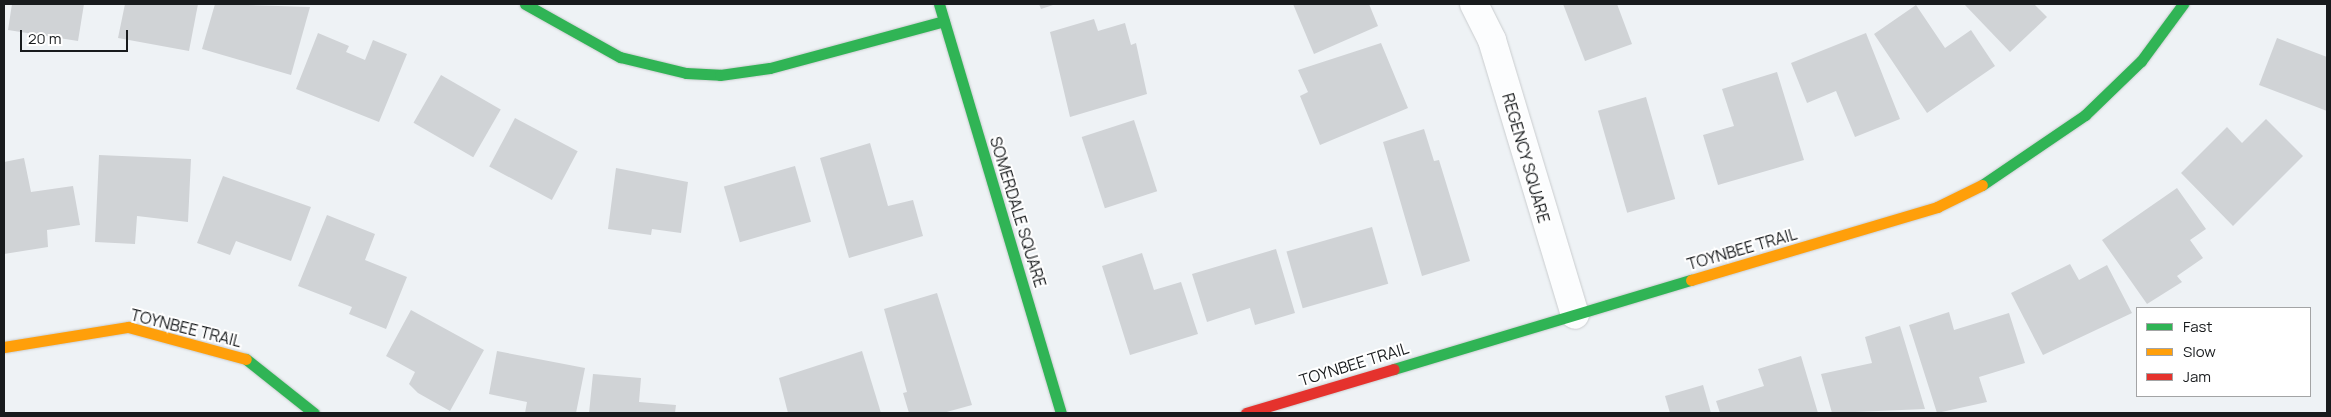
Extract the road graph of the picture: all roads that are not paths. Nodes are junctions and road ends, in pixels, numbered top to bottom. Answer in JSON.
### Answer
{"nodes":[{"id":1,"x":525,"y":4,"type":"edge"},
{"id":2,"x":939,"y":4,"type":"edge"},
{"id":3,"x":1474,"y":4,"type":"edge"},
{"id":4,"x":2183,"y":4,"type":"edge"},
{"id":5,"x":944,"y":21,"type":"junction"},
{"id":6,"x":1574,"y":315,"type":"junction"},
{"id":7,"x":4,"y":347,"type":"edge"},
{"id":8,"x":314,"y":413,"type":"edge"},
{"id":9,"x":1061,"y":413,"type":"edge"},
{"id":10,"x":1246,"y":413,"type":"edge"}],
"edges":[{"from":1,"to":5,"type":"street"},
{"from":2,"to":5,"type":"street","name":"SOMERDALE SQUARE"},
{"from":3,"to":6,"type":"street","name":"REGENCY SQUARE"},
{"from":4,"to":6,"type":"street","name":"TOYNBEE TRAIL"},
{"from":5,"to":9,"type":"street","name":"SOMERDALE SQUARE"},
{"from":6,"to":10,"type":"street","name":"TOYNBEE TRAIL"},
{"from":7,"to":8,"type":"street","name":"TOYNBEE TRAIL"}]}
